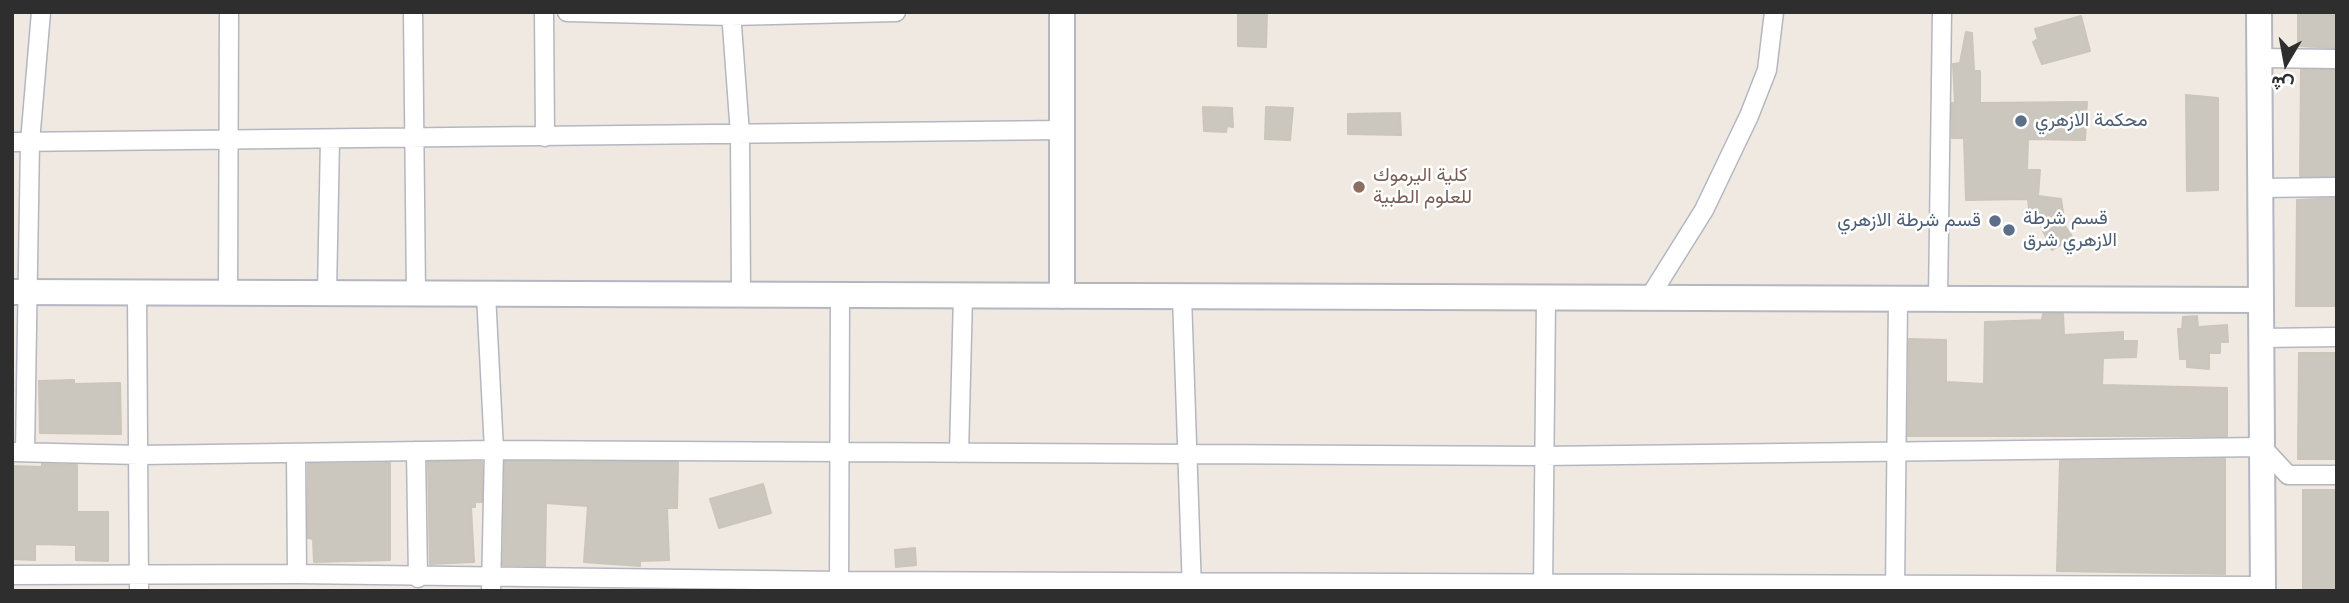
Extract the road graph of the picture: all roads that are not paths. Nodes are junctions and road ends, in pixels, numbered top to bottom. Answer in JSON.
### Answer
{"nodes":[{"id":1,"x":41,"y":12,"type":"edge"},
{"id":2,"x":229,"y":12,"type":"edge"},
{"id":3,"x":413,"y":12,"type":"edge"},
{"id":4,"x":544,"y":12,"type":"edge"},
{"id":5,"x":567,"y":12,"type":"edge"},
{"id":6,"x":896,"y":12,"type":"edge"},
{"id":7,"x":1062,"y":12,"type":"edge"},
{"id":8,"x":1774,"y":12,"type":"edge"},
{"id":9,"x":1942,"y":12,"type":"edge"},
{"id":10,"x":2259,"y":12,"type":"edge"},
{"id":11,"x":731,"y":14,"type":"edge"},
{"id":12,"x":2260,"y":58,"type":"junction"},
{"id":13,"x":2337,"y":59,"type":"edge"},
{"id":14,"x":1062,"y":130,"type":"junction"},
{"id":15,"x":740,"y":134,"type":"junction"},
{"id":16,"x":545,"y":137,"type":"junction"},
{"id":17,"x":230,"y":139,"type":"junction"},
{"id":18,"x":330,"y":139,"type":"junction"},
{"id":19,"x":416,"y":139,"type":"junction"},
{"id":20,"x":21,"y":142,"type":"edge"},
{"id":21,"x":2337,"y":187,"type":"edge"},
{"id":22,"x":2260,"y":188,"type":"junction"},
{"id":23,"x":20,"y":292,"type":"edge"},
{"id":24,"x":137,"y":293,"type":"junction"},
{"id":25,"x":228,"y":293,"type":"junction"},
{"id":26,"x":327,"y":293,"type":"junction"},
{"id":27,"x":416,"y":294,"type":"junction"},
{"id":28,"x":486,"y":294,"type":"junction"},
{"id":29,"x":741,"y":295,"type":"junction"},
{"id":30,"x":840,"y":295,"type":"junction"},
{"id":31,"x":963,"y":296,"type":"junction"},
{"id":32,"x":1062,"y":296,"type":"junction"},
{"id":33,"x":1182,"y":296,"type":"junction"},
{"id":34,"x":1546,"y":298,"type":"junction"},
{"id":35,"x":1649,"y":298,"type":"junction"},
{"id":36,"x":1898,"y":299,"type":"junction"},
{"id":37,"x":1938,"y":299,"type":"junction"},
{"id":38,"x":2261,"y":300,"type":"junction"},
{"id":39,"x":2337,"y":337,"type":"edge"},
{"id":40,"x":2262,"y":338,"type":"junction"},
{"id":41,"x":2262,"y":447,"type":"junction"},
{"id":42,"x":494,"y":450,"type":"junction"},
{"id":43,"x":416,"y":451,"type":"junction"},
{"id":44,"x":1899,"y":451,"type":"junction"},
{"id":45,"x":19,"y":452,"type":"edge"},
{"id":46,"x":840,"y":452,"type":"junction"},
{"id":47,"x":296,"y":453,"type":"junction"},
{"id":48,"x":960,"y":453,"type":"junction"},
{"id":49,"x":140,"y":455,"type":"junction"},
{"id":50,"x":1188,"y":455,"type":"junction"},
{"id":51,"x":1543,"y":456,"type":"junction"},
{"id":52,"x":2337,"y":475,"type":"edge"},
{"id":53,"x":297,"y":574,"type":"junction"},
{"id":54,"x":12,"y":575,"type":"edge"},
{"id":55,"x":418,"y":578,"type":"junction"},
{"id":56,"x":139,"y":583,"type":"edge"},
{"id":57,"x":491,"y":584,"type":"edge"},
{"id":58,"x":839,"y":586,"type":"edge"},
{"id":59,"x":1192,"y":587,"type":"edge"},
{"id":60,"x":1543,"y":587,"type":"edge"},
{"id":61,"x":1895,"y":588,"type":"edge"},
{"id":62,"x":2263,"y":588,"type":"edge"}],
"edges":[{"from":1,"to":20,"type":"street"},
{"from":2,"to":17,"type":"street"},
{"from":3,"to":19,"type":"street"},
{"from":4,"to":16,"type":"street"},
{"from":5,"to":11,"type":"street"},
{"from":6,"to":11,"type":"street"},
{"from":7,"to":14,"type":"street"},
{"from":8,"to":35,"type":"street"},
{"from":9,"to":37,"type":"street"},
{"from":10,"to":12,"type":"street"},
{"from":11,"to":15,"type":"street"},
{"from":12,"to":13,"type":"street"},
{"from":12,"to":22,"type":"street"},
{"from":14,"to":15,"type":"street"},
{"from":14,"to":32,"type":"street"},
{"from":15,"to":16,"type":"street"},
{"from":15,"to":29,"type":"street"},
{"from":16,"to":19,"type":"street"},
{"from":17,"to":18,"type":"street"},
{"from":17,"to":20,"type":"street"},
{"from":17,"to":25,"type":"street"},
{"from":18,"to":19,"type":"street"},
{"from":18,"to":26,"type":"street"},
{"from":19,"to":27,"type":"street"},
{"from":20,"to":23,"type":"street"},
{"from":21,"to":22,"type":"street"},
{"from":22,"to":38,"type":"street"},
{"from":23,"to":24,"type":"street"},
{"from":23,"to":45,"type":"street"},
{"from":24,"to":25,"type":"street"},
{"from":24,"to":49,"type":"street"},
{"from":25,"to":26,"type":"street"},
{"from":26,"to":27,"type":"street"},
{"from":27,"to":28,"type":"street"},
{"from":28,"to":29,"type":"street"},
{"from":28,"to":42,"type":"street"},
{"from":29,"to":30,"type":"street"},
{"from":30,"to":31,"type":"street"},
{"from":30,"to":46,"type":"street"},
{"from":31,"to":32,"type":"street"},
{"from":31,"to":48,"type":"street"},
{"from":32,"to":33,"type":"street"},
{"from":33,"to":34,"type":"street"},
{"from":33,"to":50,"type":"street"},
{"from":34,"to":35,"type":"street"},
{"from":34,"to":51,"type":"street"},
{"from":35,"to":36,"type":"street"},
{"from":36,"to":37,"type":"street"},
{"from":36,"to":44,"type":"street"},
{"from":37,"to":38,"type":"street"},
{"from":38,"to":40,"type":"street"},
{"from":39,"to":40,"type":"street"},
{"from":40,"to":41,"type":"street"},
{"from":41,"to":44,"type":"street"},
{"from":41,"to":52,"type":"street"},
{"from":41,"to":62,"type":"street"},
{"from":42,"to":43,"type":"street"},
{"from":42,"to":46,"type":"street"},
{"from":42,"to":57,"type":"street"},
{"from":43,"to":47,"type":"street"},
{"from":43,"to":55,"type":"street"},
{"from":44,"to":51,"type":"street"},
{"from":44,"to":61,"type":"street"},
{"from":45,"to":49,"type":"street"},
{"from":46,"to":48,"type":"street"},
{"from":46,"to":58,"type":"street"},
{"from":47,"to":49,"type":"street"},
{"from":47,"to":53,"type":"street"},
{"from":48,"to":50,"type":"street"},
{"from":49,"to":56,"type":"street"},
{"from":50,"to":51,"type":"street"},
{"from":50,"to":59,"type":"street"},
{"from":51,"to":60,"type":"street"},
{"from":53,"to":55,"type":"street"},
{"from":53,"to":56,"type":"street"},
{"from":54,"to":56,"type":"street"},
{"from":55,"to":57,"type":"street"},
{"from":57,"to":58,"type":"street"},
{"from":58,"to":59,"type":"street"},
{"from":59,"to":60,"type":"street"},
{"from":60,"to":61,"type":"street"},
{"from":61,"to":62,"type":"street"}]}
